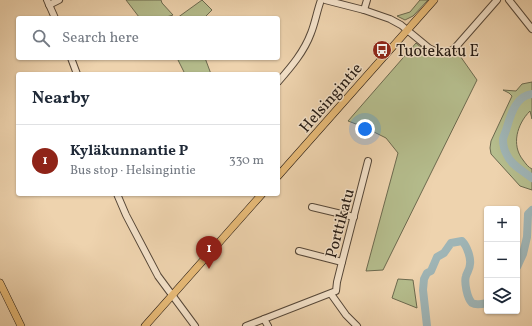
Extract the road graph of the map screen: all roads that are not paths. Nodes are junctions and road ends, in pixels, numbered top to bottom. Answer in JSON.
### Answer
{"nodes":[{"id":1,"x":59,"y":0,"type":"edge"},
{"id":2,"x":320,"y":0,"type":"edge"},
{"id":3,"x":326,"y":0,"type":"edge"},
{"id":4,"x":367,"y":0,"type":"edge"},
{"id":5,"x":434,"y":0,"type":"edge"},
{"id":6,"x":497,"y":0,"type":"edge"},
{"id":7,"x":509,"y":0,"type":"edge"},
{"id":8,"x":48,"y":2,"type":"edge"},
{"id":9,"x":364,"y":10,"type":"junction"},
{"id":10,"x":54,"y":16,"type":"edge"},
{"id":11,"x":408,"y":29,"type":"junction"},
{"id":12,"x":532,"y":29,"type":"edge"},
{"id":13,"x":72,"y":60,"type":"edge"},
{"id":14,"x":75,"y":72,"type":"edge"},
{"id":15,"x":280,"y":80,"type":"edge"},
{"id":16,"x":368,"y":161,"type":"dead end"},
{"id":17,"x":280,"y":174,"type":"edge"},
{"id":18,"x":119,"y":196,"type":"edge"},
{"id":19,"x":260,"y":196,"type":"edge"},
{"id":20,"x":312,"y":207,"type":"dead end"},
{"id":21,"x":354,"y":217,"type":"junction"},
{"id":22,"x":299,"y":252,"type":"dead end"},
{"id":23,"x":342,"y":262,"type":"junction"},
{"id":24,"x":0,"y":283,"type":"edge"},
{"id":25,"x":0,"y":290,"type":"edge"},
{"id":26,"x":333,"y":293,"type":"junction"},
{"id":27,"x":172,"y":296,"type":"junction"},
{"id":28,"x":264,"y":319,"type":"junction"},
{"id":29,"x":16,"y":326,"type":"edge"},
{"id":30,"x":21,"y":326,"type":"edge"},
{"id":31,"x":145,"y":326,"type":"edge"},
{"id":32,"x":195,"y":326,"type":"edge"},
{"id":33,"x":246,"y":326,"type":"edge"},
{"id":34,"x":268,"y":326,"type":"edge"},
{"id":35,"x":357,"y":326,"type":"edge"}],
"edges":[{"from":1,"to":8,"type":"street"},
{"from":2,"to":15,"type":"street"},
{"from":3,"to":9,"type":"street"},
{"from":4,"to":9,"type":"street"},
{"from":5,"to":11,"type":"main road","name":"Helsingintie"},
{"from":6,"to":11,"type":"street"},
{"from":7,"to":12,"type":"street"},
{"from":8,"to":10,"type":"street"},
{"from":9,"to":11,"type":"street"},
{"from":11,"to":17,"type":"main road","name":"Helsingintie"},
{"from":13,"to":14,"type":"street"},
{"from":16,"to":21,"type":"street","name":"Porttikatu"},
{"from":18,"to":27,"type":"street"},
{"from":19,"to":27,"type":"main road"},
{"from":20,"to":21,"type":"street"},
{"from":21,"to":23,"type":"street","name":"Porttikatu"},
{"from":22,"to":23,"type":"street"},
{"from":23,"to":26,"type":"street","name":"Porttikatu"},
{"from":24,"to":30,"type":"main road"},
{"from":25,"to":29,"type":"main road"},
{"from":26,"to":28,"type":"street"},
{"from":26,"to":35,"type":"street"},
{"from":27,"to":31,"type":"main road"},
{"from":27,"to":32,"type":"street"},
{"from":28,"to":33,"type":"street"},
{"from":28,"to":34,"type":"street"}]}
